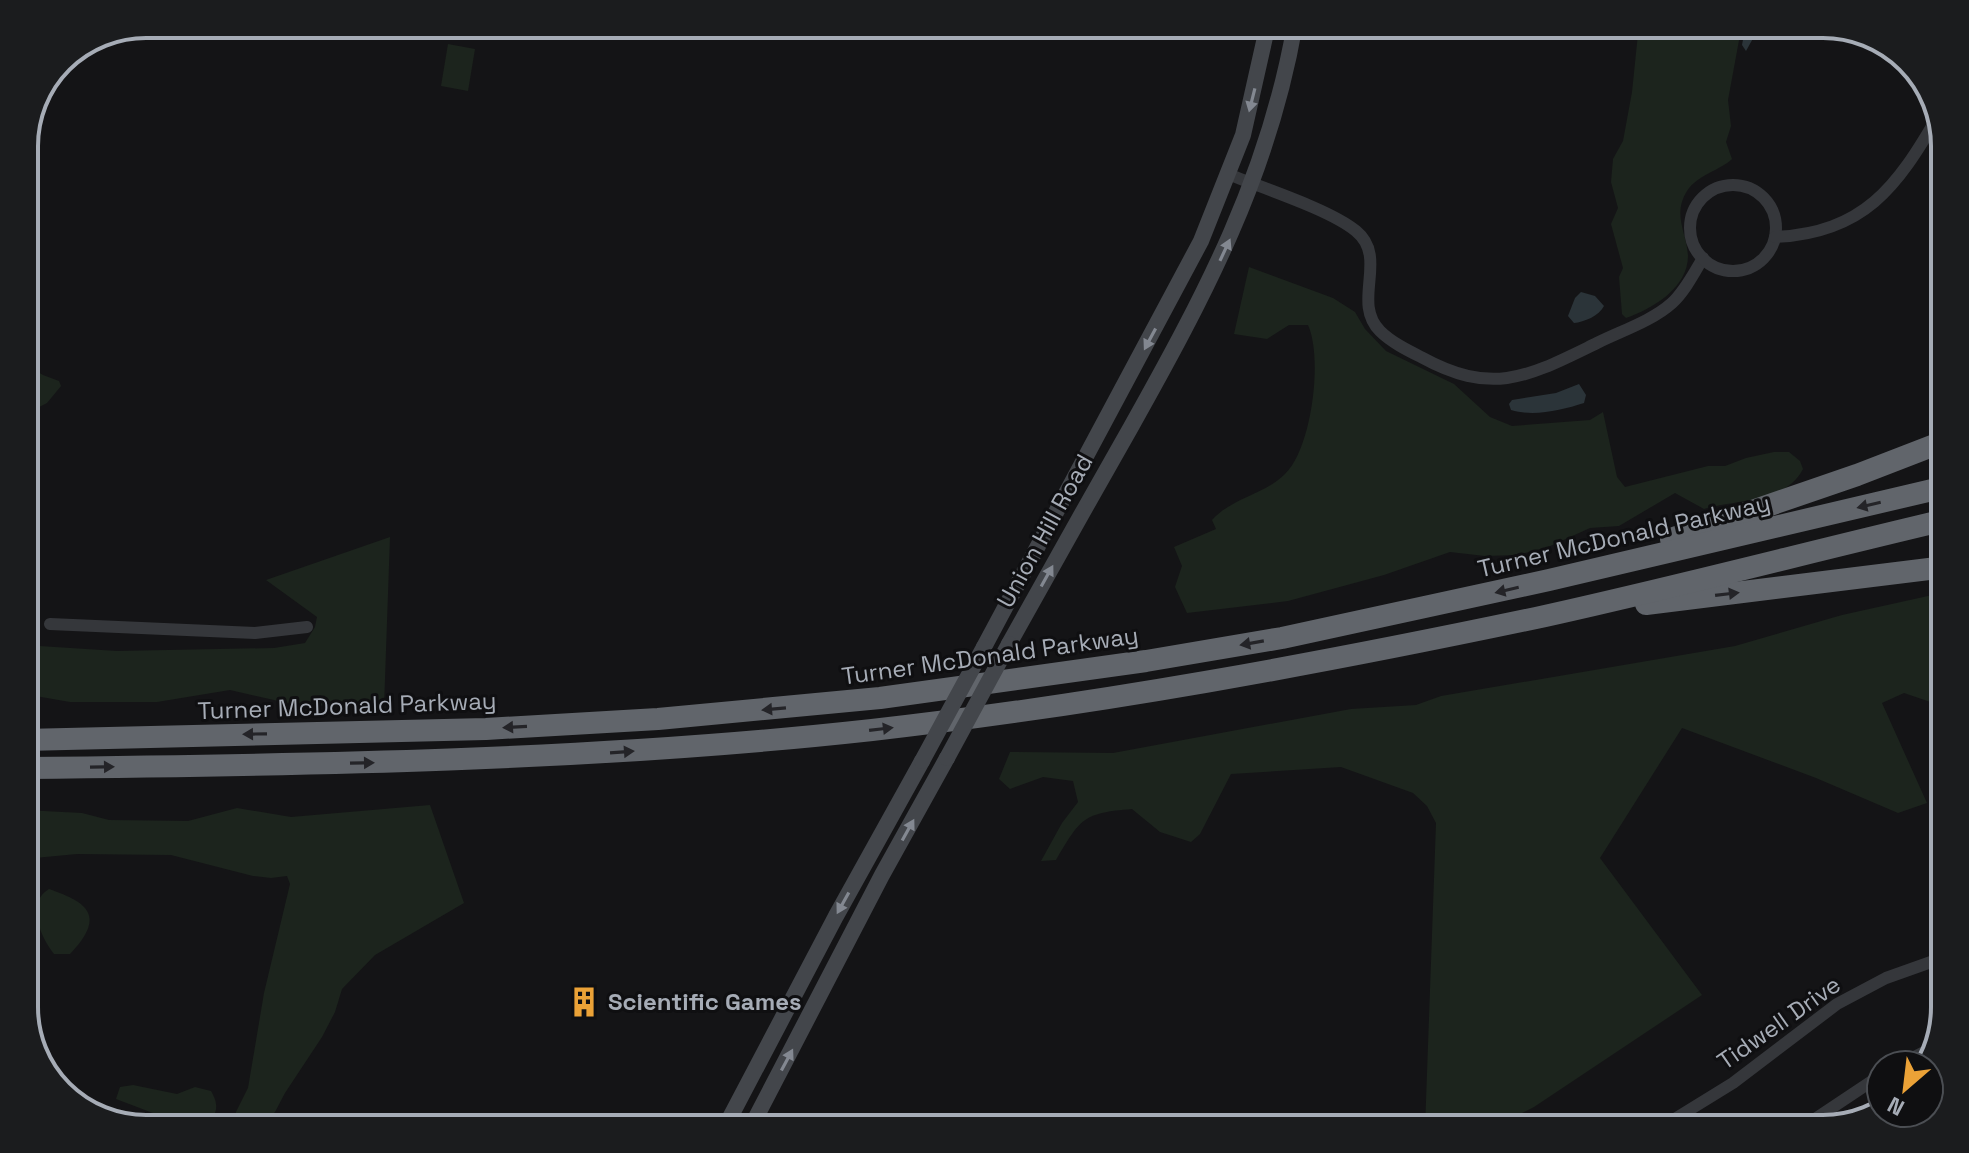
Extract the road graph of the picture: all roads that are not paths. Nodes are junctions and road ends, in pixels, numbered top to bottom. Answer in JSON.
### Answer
{"nodes":[{"id":1,"x":1265,"y":38,"type":"edge"},
{"id":2,"x":1292,"y":38,"type":"edge"},
{"id":3,"x":1929,"y":130,"type":"edge"},
{"id":4,"x":1228,"y":174,"type":"junction"},
{"id":5,"x":1252,"y":184,"type":"junction"},
{"id":6,"x":1775,"y":237,"type":"junction"},
{"id":7,"x":1703,"y":258,"type":"junction"},
{"id":8,"x":1931,"y":446,"type":"edge"},
{"id":9,"x":1931,"y":490,"type":"edge"},
{"id":10,"x":1931,"y":523,"type":"edge"},
{"id":11,"x":1931,"y":569,"type":"edge"},
{"id":12,"x":1549,"y":580,"type":"junction"},
{"id":13,"x":1538,"y":617,"type":"junction"},
{"id":14,"x":50,"y":624,"type":"dead end"},
{"id":15,"x":307,"y":627,"type":"dead end"},
{"id":16,"x":38,"y":740,"type":"edge"},
{"id":17,"x":38,"y":768,"type":"edge"},
{"id":18,"x":1931,"y":962,"type":"edge"},
{"id":19,"x":1865,"y":1086,"type":"edge"},
{"id":20,"x":731,"y":1115,"type":"edge"},
{"id":21,"x":757,"y":1115,"type":"edge"},
{"id":22,"x":1681,"y":1115,"type":"edge"},
{"id":23,"x":1821,"y":1115,"type":"edge"}],
"edges":[{"from":1,"to":4,"type":"street","name":"Union Hill Road","one_way":true},
{"from":2,"to":5,"type":"street","name":"Union Hill Road"},
{"from":3,"to":6,"type":"street"},
{"from":4,"to":5,"type":"street"},
{"from":4,"to":20,"type":"street","name":"Union Hill Road","one_way":true,"bridge":true},
{"from":5,"to":7,"type":"street"},
{"from":21,"to":5,"type":"street","name":"Union Hill Road","one_way":true,"bridge":true},
{"from":6,"to":7,"type":"street"},
{"from":6,"to":7,"type":"street"},
{"from":8,"to":12,"type":"highway"},
{"from":9,"to":12,"type":"highway","name":"Turner McDonald Parkway","one_way":true},
{"from":10,"to":13,"type":"highway"},
{"from":13,"to":11,"type":"highway","one_way":true},
{"from":12,"to":16,"type":"highway","name":"Turner McDonald Parkway","one_way":true},
{"from":17,"to":13,"type":"highway","one_way":true},
{"from":14,"to":15,"type":"street"},
{"from":18,"to":22,"type":"street","name":"Tidwell Drive"},
{"from":19,"to":23,"type":"street"}]}
